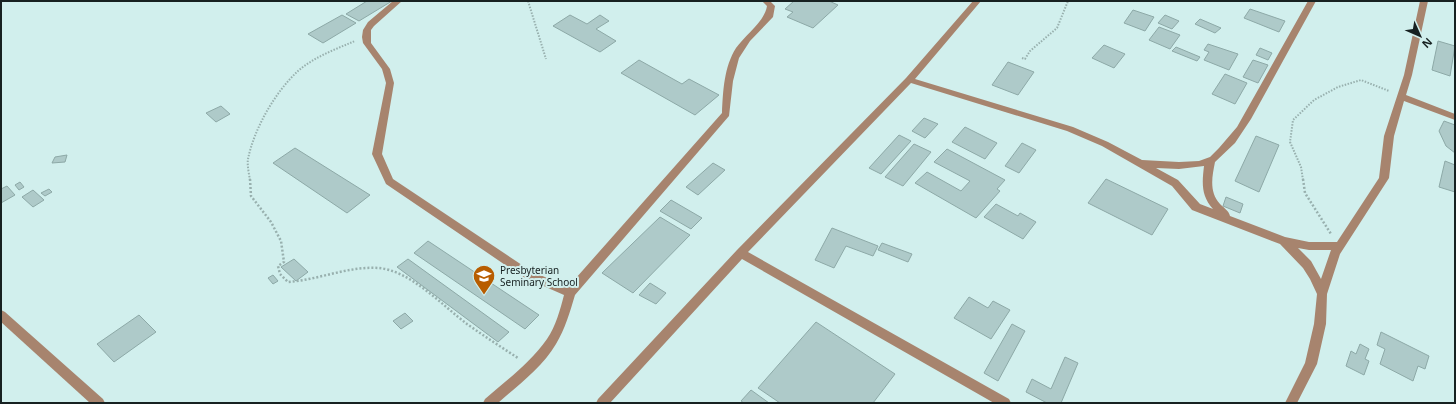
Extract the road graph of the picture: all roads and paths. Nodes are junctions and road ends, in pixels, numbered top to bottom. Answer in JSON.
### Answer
{"nodes":[{"id":1,"x":398,"y":1,"type":"edge"},
{"id":2,"x":528,"y":1,"type":"edge"},
{"id":3,"x":766,"y":1,"type":"edge"},
{"id":4,"x":977,"y":1,"type":"edge"},
{"id":5,"x":1068,"y":1,"type":"edge"},
{"id":6,"x":1312,"y":1,"type":"edge"},
{"id":7,"x":1424,"y":1,"type":"edge"},
{"id":8,"x":366,"y":37,"type":"junction"},
{"id":9,"x":1022,"y":58,"type":"dead end"},
{"id":10,"x":546,"y":60,"type":"dead end"},
{"id":11,"x":909,"y":80,"type":"junction"},
{"id":12,"x":1401,"y":96,"type":"junction"},
{"id":13,"x":1455,"y":117,"type":"edge"},
{"id":14,"x":1105,"y":144,"type":"junction"},
{"id":15,"x":1210,"y":161,"type":"junction"},
{"id":16,"x":1229,"y":219,"type":"junction"},
{"id":17,"x":1284,"y":241,"type":"junction"},
{"id":18,"x":1340,"y":246,"type":"junction"},
{"id":19,"x":742,"y":253,"type":"junction"},
{"id":20,"x":570,"y":293,"type":"junction"},
{"id":21,"x":1322,"y":294,"type":"junction"},
{"id":22,"x":1,"y":315,"type":"edge"},
{"id":23,"x":532,"y":367,"type":"junction"},
{"id":24,"x":99,"y":403,"type":"edge"},
{"id":25,"x":489,"y":403,"type":"edge"},
{"id":26,"x":602,"y":403,"type":"edge"},
{"id":27,"x":1005,"y":403,"type":"edge"},
{"id":28,"x":1291,"y":403,"type":"edge"}],
"edges":[{"from":1,"to":8,"type":"street"},
{"from":2,"to":10,"type":"path"},
{"from":3,"to":20,"type":"street"},
{"from":4,"to":11,"type":"street"},
{"from":5,"to":9,"type":"path"},
{"from":6,"to":15,"type":"street"},
{"from":7,"to":12,"type":"street"},
{"from":8,"to":20,"type":"street"},
{"from":8,"to":23,"type":"path"},
{"from":11,"to":14,"type":"street"},
{"from":11,"to":19,"type":"street"},
{"from":12,"to":13,"type":"street"},
{"from":12,"to":18,"type":"street"},
{"from":12,"to":18,"type":"path"},
{"from":14,"to":15,"type":"street"},
{"from":14,"to":16,"type":"street"},
{"from":15,"to":16,"type":"street"},
{"from":16,"to":17,"type":"street"},
{"from":17,"to":18,"type":"street"},
{"from":17,"to":21,"type":"street"},
{"from":18,"to":21,"type":"street"},
{"from":19,"to":26,"type":"street"},
{"from":19,"to":27,"type":"street"},
{"from":20,"to":23,"type":"street"},
{"from":21,"to":28,"type":"street"},
{"from":22,"to":24,"type":"street"},
{"from":23,"to":25,"type":"street"}]}
